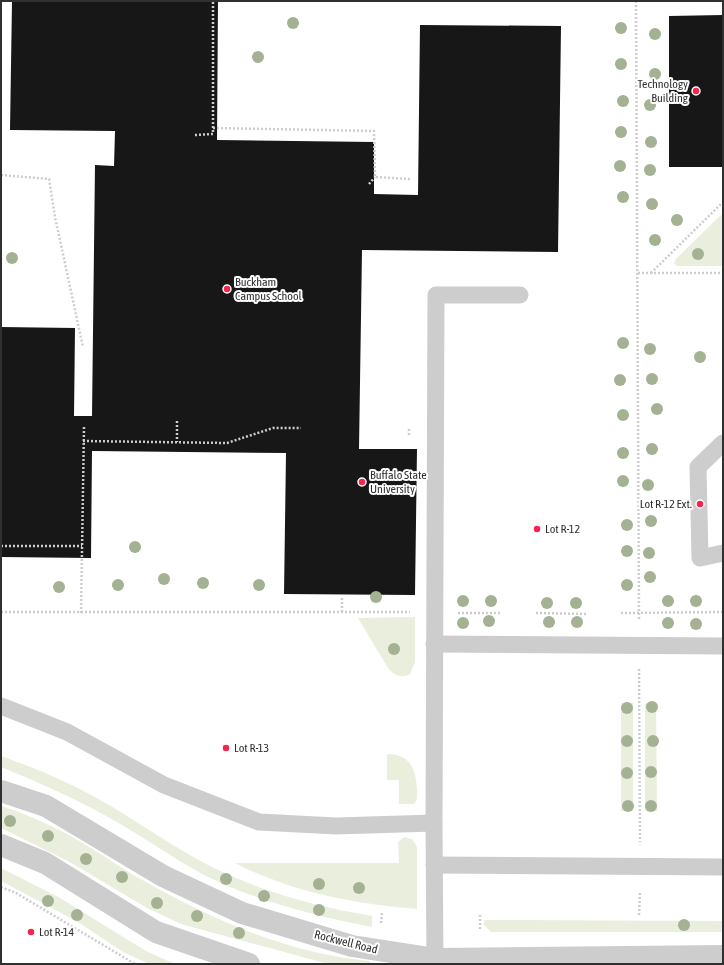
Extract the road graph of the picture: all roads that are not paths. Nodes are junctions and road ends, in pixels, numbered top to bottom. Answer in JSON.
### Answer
{"nodes":[{"id":1,"x":520,"y":295,"type":"dead end"},
{"id":2,"x":723,"y":443,"type":"edge"},
{"id":3,"x":723,"y":553,"type":"edge"},
{"id":4,"x":434,"y":644,"type":"junction"},
{"id":5,"x":723,"y":646,"type":"edge"},
{"id":6,"x":1,"y":706,"type":"edge"},
{"id":7,"x":1,"y":791,"type":"edge"},
{"id":8,"x":434,"y":823,"type":"junction"},
{"id":9,"x":1,"y":845,"type":"edge"},
{"id":10,"x":434,"y":865,"type":"junction"},
{"id":11,"x":723,"y":867,"type":"edge"},
{"id":12,"x":723,"y":956,"type":"edge"},
{"id":13,"x":436,"y":961,"type":"edge"},
{"id":14,"x":249,"y":964,"type":"edge"}],
"edges":[{"from":1,"to":4,"type":"lane"},
{"from":2,"to":3,"type":"lane"},
{"from":4,"to":5,"type":"lane"},
{"from":4,"to":8,"type":"lane"},
{"from":6,"to":8,"type":"lane"},
{"from":7,"to":13,"type":"street","name":"Rockwell Road"},
{"from":8,"to":10,"type":"lane"},
{"from":9,"to":14,"type":"street"},
{"from":10,"to":11,"type":"lane"},
{"from":10,"to":13,"type":"lane"},
{"from":12,"to":13,"type":"street","name":"Rockwell Road"}]}
